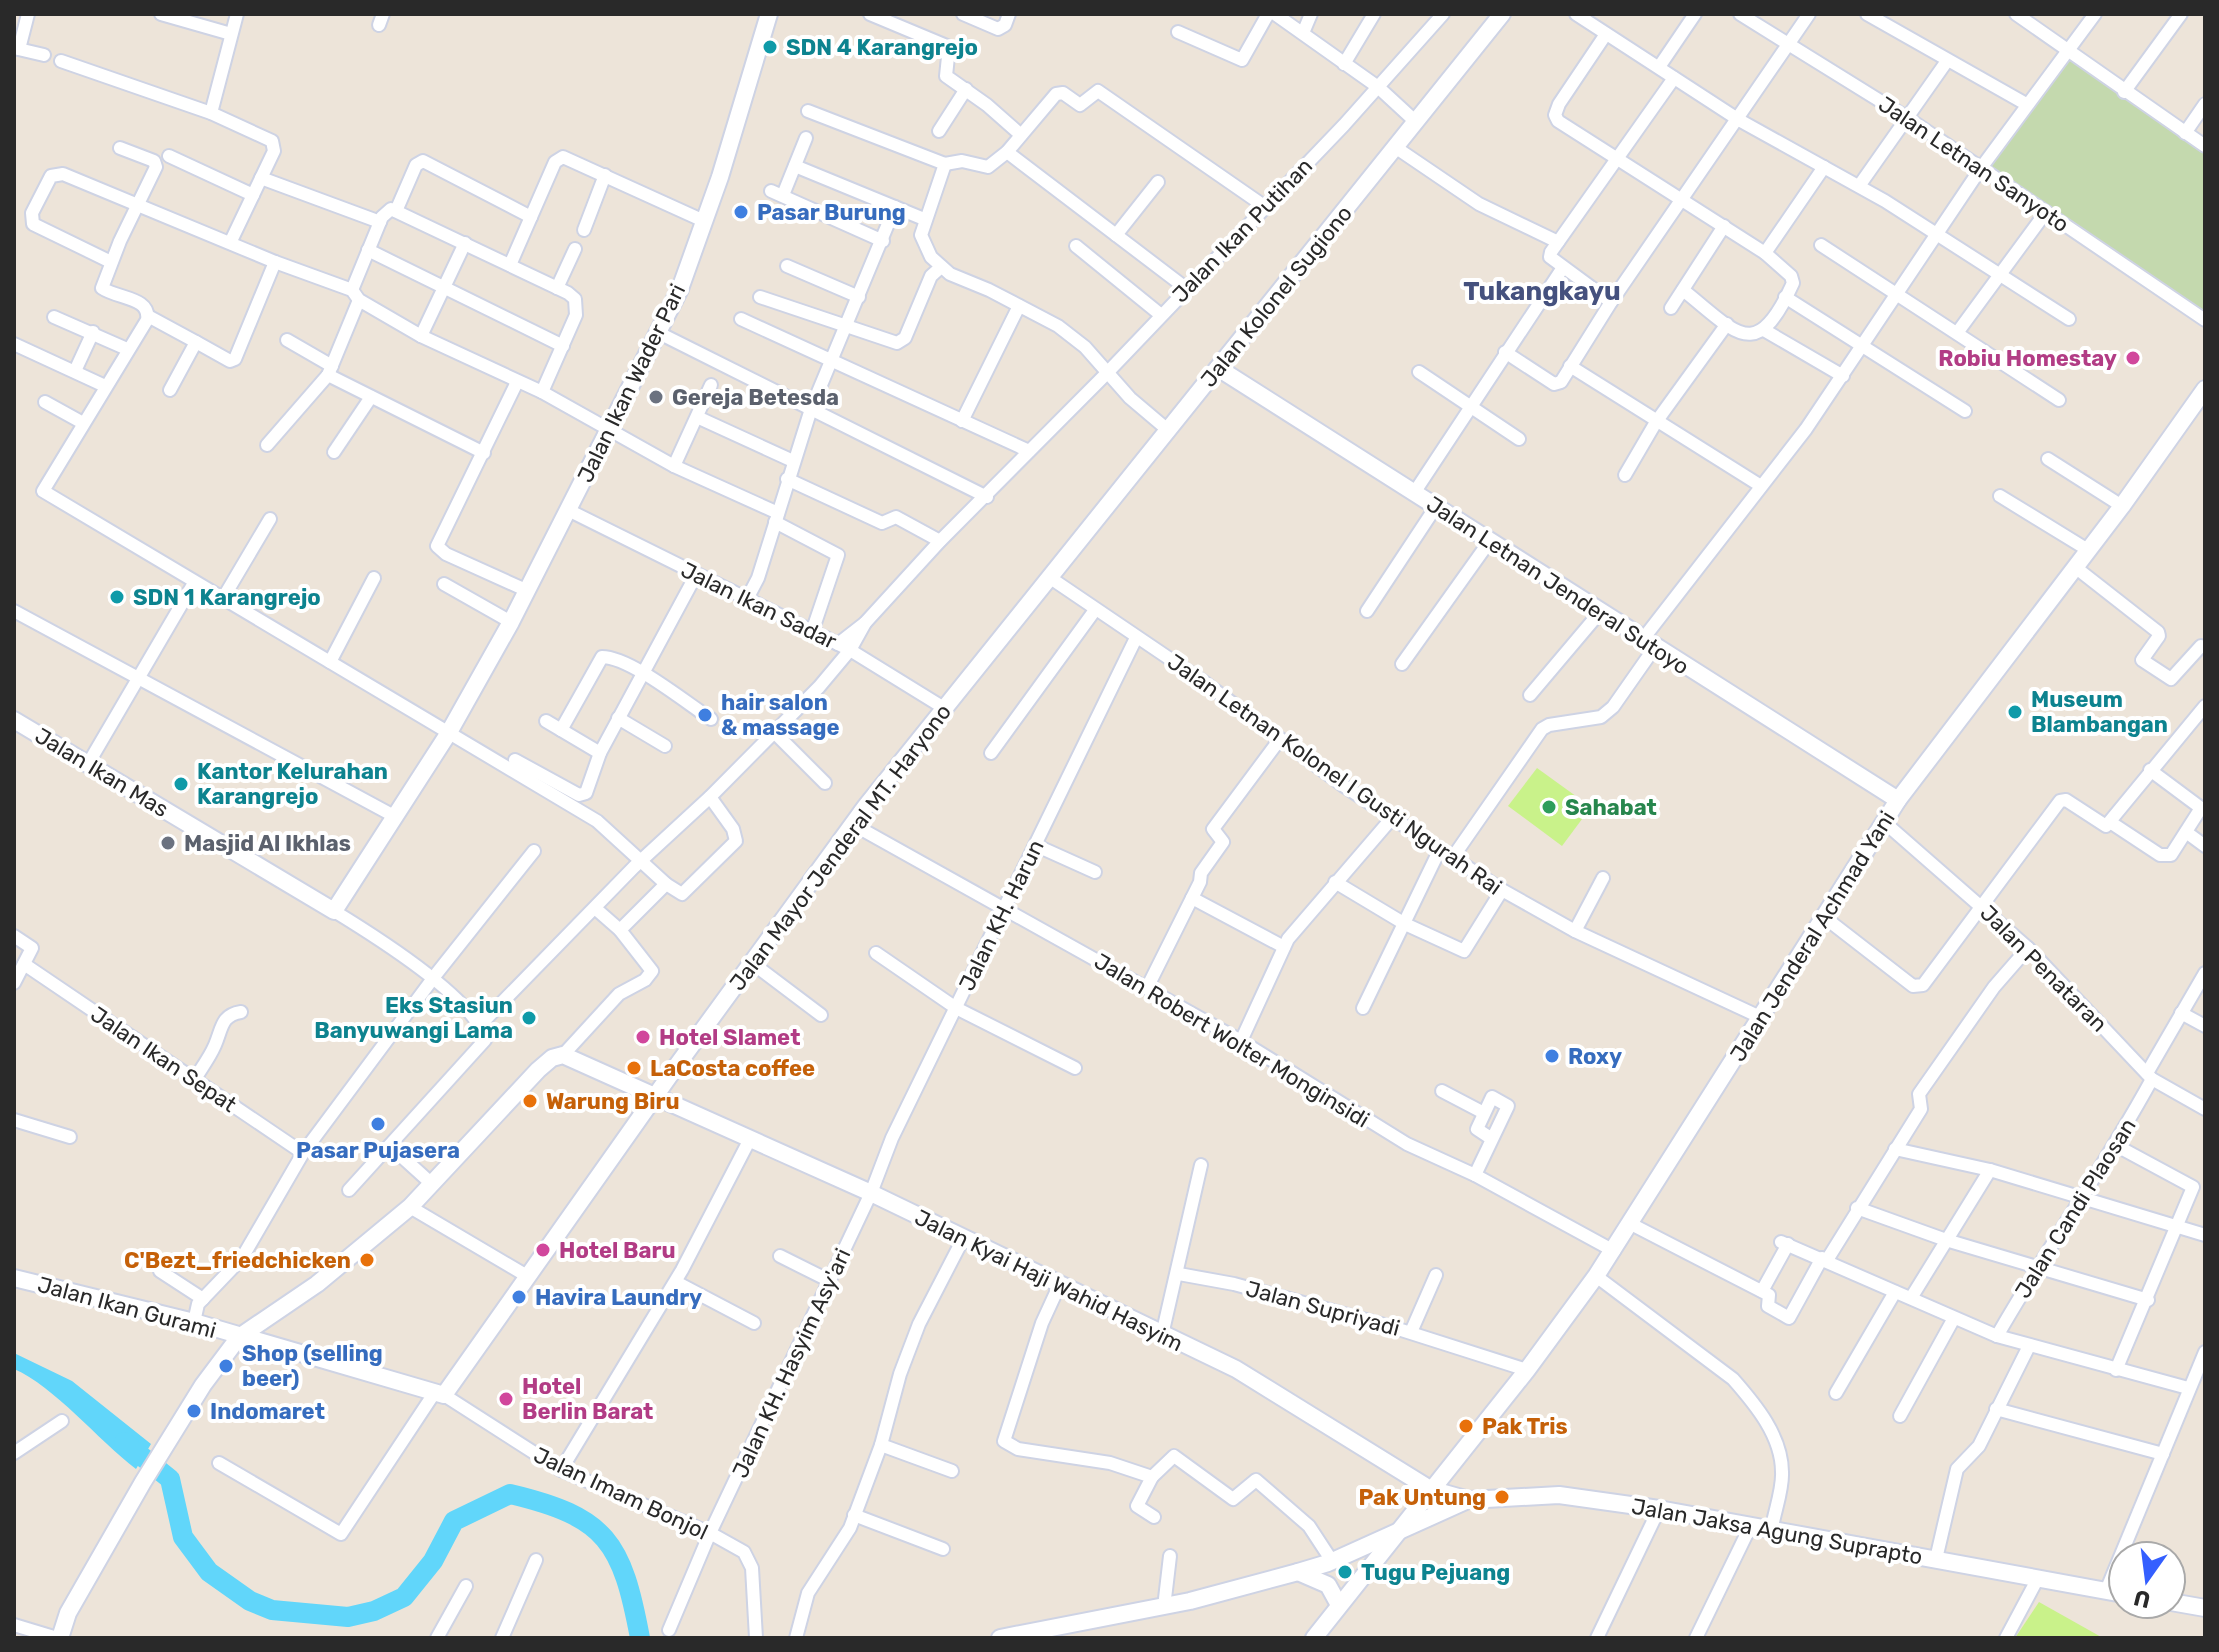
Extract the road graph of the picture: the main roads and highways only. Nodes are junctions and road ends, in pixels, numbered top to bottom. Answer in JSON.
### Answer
{"nodes":[{"id":1,"x":769,"y":14,"type":"edge"},
{"id":2,"x":1502,"y":14,"type":"edge"},
{"id":3,"x":1218,"y":368,"type":"junction"},
{"id":4,"x":2205,"y":389,"type":"edge"},
{"id":5,"x":1049,"y":577,"type":"joint"},
{"id":6,"x":14,"y":720,"type":"edge"},
{"id":7,"x":1898,"y":800,"type":"junction"},
{"id":8,"x":334,"y":911,"type":"joint"},
{"id":9,"x":654,"y":1098,"type":"junction"},
{"id":10,"x":14,"y":1278,"type":"edge"},
{"id":11,"x":239,"y":1337,"type":"junction"},
{"id":12,"x":439,"y":1394,"type":"joint"},
{"id":13,"x":1430,"y":1489,"type":"junction"},
{"id":14,"x":1469,"y":1500,"type":"junction"},
{"id":15,"x":1400,"y":1528,"type":"junction"},
{"id":16,"x":1298,"y":1572,"type":"junction"},
{"id":17,"x":2107,"y":1591,"type":"edge"},
{"id":18,"x":1339,"y":1605,"type":"junction"},
{"id":19,"x":1320,"y":1636,"type":"edge"},
{"id":20,"x":58,"y":1638,"type":"edge"},
{"id":21,"x":1000,"y":1638,"type":"edge"}],
"edges":[{"from":1,"to":8,"type":"main road","name":"Jalan Ikan Wader Pari"},
{"from":2,"to":3,"type":"main road","name":"Jalan Kolonel Sugiono"},
{"from":3,"to":5,"type":"main road","name":"Jalan Kolonel Sugiono"},
{"from":3,"to":7,"type":"main road","name":"Jalan Letnan Jenderal Sutoyo"},
{"from":4,"to":7,"type":"main road","name":"Jalan Jenderal Achmad Yani"},
{"from":5,"to":9,"type":"main road","name":"Jalan Mayor Jenderal MT. Haryono"},
{"from":6,"to":8,"type":"main road","name":"Jalan Ikan Mas"},
{"from":7,"to":13,"type":"main road","name":"Jalan Jenderal Achmad Yani"},
{"from":9,"to":11,"type":"main road","name":"Jalan Kyai Haji Wahid Hasyim"},
{"from":9,"to":12,"type":"main road","name":"Jalan Mayor Jenderal MT. Haryono"},
{"from":9,"to":13,"type":"main road","name":"Jalan Kyai Haji Wahid Hasyim"},
{"from":10,"to":11,"type":"main road","name":"Jalan Ikan Gurami"},
{"from":11,"to":12,"type":"main road","name":"Jalan Imam Bonjol"},
{"from":11,"to":20,"type":"main road"},
{"from":13,"to":14,"type":"main road","name":"Jalan Jaksa Agung Suprapto"},
{"from":13,"to":15,"type":"main road","name":"Jalan Jenderal Achmad Yani"},
{"from":14,"to":15,"type":"main road"},
{"from":14,"to":17,"type":"main road","name":"Jalan Jaksa Agung Suprapto"},
{"from":15,"to":16,"type":"main road"},
{"from":15,"to":18,"type":"main road","name":"Jalan Jenderal Achmad Yani"},
{"from":16,"to":18,"type":"main road"},
{"from":16,"to":21,"type":"main road"},
{"from":18,"to":19,"type":"main road","name":"Jalan Jenderal Achmad Yani"}]}
